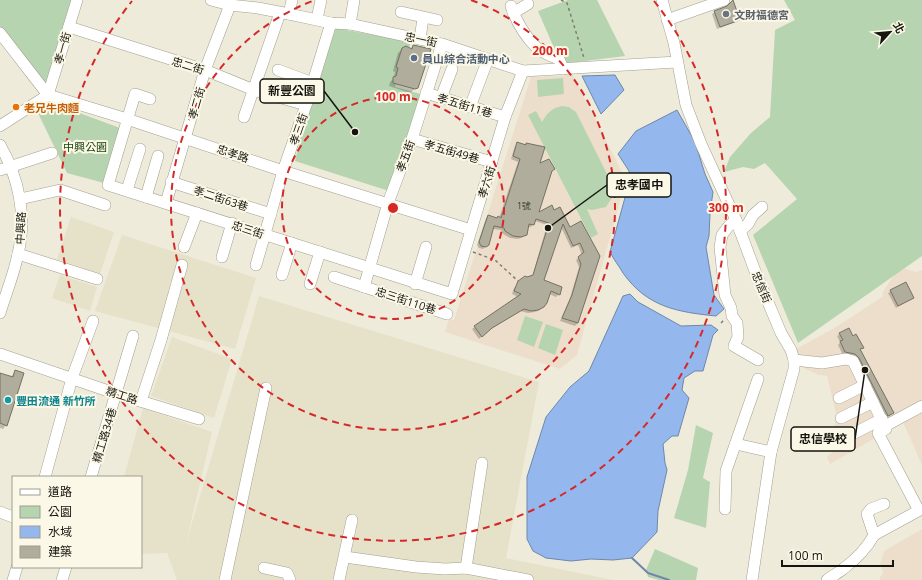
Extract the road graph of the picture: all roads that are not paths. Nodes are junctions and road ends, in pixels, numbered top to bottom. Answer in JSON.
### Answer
{"nodes":[{"id":1,"x":77,"y":0,"type":"edge"},
{"id":2,"x":211,"y":0,"type":"edge"},
{"id":3,"x":292,"y":0,"type":"edge"},
{"id":4,"x":321,"y":0,"type":"edge"},
{"id":5,"x":354,"y":0,"type":"edge"},
{"id":6,"x":662,"y":0,"type":"edge"},
{"id":7,"x":724,"y":0,"type":"edge"},
{"id":8,"x":259,"y":4,"type":"edge"},
{"id":9,"x":528,"y":4,"type":"dead end"},
{"id":10,"x":230,"y":5,"type":"junction"},
{"id":11,"x":401,"y":12,"type":"dead end"},
{"id":12,"x":284,"y":13,"type":"junction"},
{"id":13,"x":423,"y":18,"type":"junction"},
{"id":14,"x":317,"y":19,"type":"junction"},
{"id":15,"x":437,"y":20,"type":"dead end"},
{"id":16,"x":668,"y":20,"type":"junction"},
{"id":17,"x":331,"y":23,"type":"junction"},
{"id":18,"x":350,"y":24,"type":"junction"},
{"id":19,"x":68,"y":27,"type":"junction"},
{"id":20,"x":0,"y":33,"type":"edge"},
{"id":21,"x":420,"y":39,"type":"junction"},
{"id":22,"x":442,"y":44,"type":"junction"},
{"id":23,"x":488,"y":59,"type":"junction"},
{"id":24,"x":677,"y":62,"type":"junction"},
{"id":25,"x":564,"y":69,"type":"junction"},
{"id":26,"x":205,"y":70,"type":"junction"},
{"id":27,"x":278,"y":70,"type":"dead end"},
{"id":28,"x":452,"y":70,"type":"dead end"},
{"id":29,"x":523,"y":70,"type":"junction"},
{"id":30,"x":313,"y":83,"type":"junction"},
{"id":31,"x":254,"y":90,"type":"junction"},
{"id":32,"x":426,"y":92,"type":"junction"},
{"id":33,"x":48,"y":95,"type":"junction"},
{"id":34,"x":441,"y":98,"type":"junction"},
{"id":35,"x":150,"y":100,"type":"dead end"},
{"id":36,"x":306,"y":105,"type":"junction"},
{"id":37,"x":470,"y":107,"type":"junction"},
{"id":38,"x":244,"y":117,"type":"dead end"},
{"id":39,"x":505,"y":117,"type":"junction"},
{"id":40,"x":127,"y":118,"type":"junction"},
{"id":41,"x":0,"y":126,"type":"edge"},
{"id":42,"x":186,"y":138,"type":"junction"},
{"id":43,"x":412,"y":139,"type":"junction"},
{"id":44,"x":0,"y":145,"type":"edge"},
{"id":45,"x":140,"y":149,"type":"dead end"},
{"id":46,"x":52,"y":153,"type":"dead end"},
{"id":47,"x":158,"y":156,"type":"dead end"},
{"id":48,"x":492,"y":162,"type":"junction"},
{"id":49,"x":11,"y":167,"type":"junction"},
{"id":50,"x":0,"y":170,"type":"edge"},
{"id":51,"x":283,"y":171,"type":"junction"},
{"id":52,"x":171,"y":182,"type":"junction"},
{"id":53,"x":127,"y":190,"type":"junction"},
{"id":54,"x":146,"y":197,"type":"junction"},
{"id":55,"x":20,"y":199,"type":"junction"},
{"id":56,"x":166,"y":202,"type":"junction"},
{"id":57,"x":388,"y":203,"type":"junction"},
{"id":58,"x":105,"y":205,"type":"dead end"},
{"id":59,"x":762,"y":207,"type":"dead end"},
{"id":60,"x":197,"y":212,"type":"junction"},
{"id":61,"x":271,"y":214,"type":"junction"},
{"id":62,"x":232,"y":223,"type":"junction"},
{"id":63,"x":738,"y":226,"type":"junction"},
{"id":64,"x":471,"y":230,"type":"junction"},
{"id":65,"x":264,"y":234,"type":"junction"},
{"id":66,"x":292,"y":243,"type":"junction"},
{"id":67,"x":184,"y":247,"type":"dead end"},
{"id":68,"x":426,"y":247,"type":"dead end"},
{"id":69,"x":320,"y":252,"type":"junction"},
{"id":70,"x":18,"y":254,"type":"junction"},
{"id":71,"x":222,"y":257,"type":"dead end"},
{"id":72,"x":182,"y":265,"type":"dead end"},
{"id":73,"x":256,"y":265,"type":"dead end"},
{"id":74,"x":369,"y":268,"type":"junction"},
{"id":75,"x":282,"y":275,"type":"dead end"},
{"id":76,"x":334,"y":277,"type":"dead end"},
{"id":77,"x":97,"y":279,"type":"dead end"},
{"id":78,"x":310,"y":284,"type":"dead end"},
{"id":79,"x":415,"y":284,"type":"junction"},
{"id":80,"x":4,"y":286,"type":"edge"},
{"id":81,"x":364,"y":287,"type":"junction"},
{"id":82,"x":452,"y":294,"type":"joint"},
{"id":83,"x":0,"y":313,"type":"edge"},
{"id":84,"x":447,"y":314,"type":"dead end"},
{"id":85,"x":93,"y":321,"type":"dead end"},
{"id":86,"x":133,"y":336,"type":"dead end"},
{"id":87,"x":0,"y":354,"type":"edge"},
{"id":88,"x":758,"y":360,"type":"dead end"},
{"id":89,"x":794,"y":360,"type":"junction"},
{"id":90,"x":72,"y":378,"type":"junction"},
{"id":91,"x":758,"y":379,"type":"dead end"},
{"id":92,"x":865,"y":385,"type":"junction"},
{"id":93,"x":266,"y":388,"type":"dead end"},
{"id":94,"x":117,"y":394,"type":"junction"},
{"id":95,"x":839,"y":398,"type":"dead end"},
{"id":96,"x":141,"y":401,"type":"junction"},
{"id":97,"x":873,"y":402,"type":"junction"},
{"id":98,"x":922,"y":406,"type":"edge"},
{"id":99,"x":841,"y":418,"type":"dead end"},
{"id":100,"x":199,"y":419,"type":"dead end"},
{"id":101,"x":882,"y":426,"type":"junction"},
{"id":102,"x":841,"y":440,"type":"dead end"},
{"id":103,"x":736,"y":444,"type":"junction"},
{"id":104,"x":771,"y":452,"type":"junction"},
{"id":105,"x":482,"y":463,"type":"dead end"},
{"id":106,"x":45,"y":476,"type":"edge"},
{"id":107,"x":91,"y":476,"type":"edge"},
{"id":108,"x":884,"y":504,"type":"dead end"},
{"id":109,"x":725,"y":509,"type":"dead end"},
{"id":110,"x":0,"y":512,"type":"edge"},
{"id":111,"x":12,"y":517,"type":"edge"},
{"id":112,"x":352,"y":520,"type":"dead end"},
{"id":113,"x":874,"y":535,"type":"junction"},
{"id":114,"x":345,"y":557,"type":"junction"},
{"id":115,"x":17,"y":568,"type":"edge"},
{"id":116,"x":66,"y":568,"type":"edge"},
{"id":117,"x":264,"y":568,"type":"dead end"},
{"id":118,"x":466,"y":568,"type":"junction"},
{"id":119,"x":13,"y":580,"type":"edge"},
{"id":120,"x":62,"y":580,"type":"edge"},
{"id":121,"x":225,"y":580,"type":"edge"},
{"id":122,"x":290,"y":580,"type":"edge"},
{"id":123,"x":340,"y":580,"type":"edge"},
{"id":124,"x":528,"y":580,"type":"edge"},
{"id":125,"x":752,"y":580,"type":"edge"},
{"id":126,"x":827,"y":580,"type":"edge"}],
"edges":[{"from":1,"to":19,"type":"street","name":"孝一街"},
{"from":2,"to":10,"type":"street","name":"忠一街"},
{"from":3,"to":12,"type":"street"},
{"from":4,"to":14,"type":"street"},
{"from":5,"to":18,"type":"street"},
{"from":6,"to":16,"type":"street","name":"忠信街"},
{"from":7,"to":16,"type":"street"},
{"from":8,"to":10,"type":"street","name":"忠一街"},
{"from":8,"to":12,"type":"street","name":"忠一街"},
{"from":9,"to":25,"type":"street"},
{"from":10,"to":26,"type":"street","name":"孝二街"},
{"from":11,"to":13,"type":"street"},
{"from":12,"to":14,"type":"street","name":"忠一街"},
{"from":12,"to":31,"type":"street"},
{"from":13,"to":15,"type":"street"},
{"from":13,"to":21,"type":"street"},
{"from":14,"to":17,"type":"street","name":"忠一街"},
{"from":16,"to":24,"type":"street","name":"忠信街"},
{"from":17,"to":18,"type":"street","name":"忠一街"},
{"from":17,"to":30,"type":"street","name":"孝三街"},
{"from":18,"to":21,"type":"street","name":"忠一街"},
{"from":19,"to":26,"type":"street","name":"忠二街"},
{"from":19,"to":33,"type":"street","name":"孝一街"},
{"from":20,"to":33,"type":"street"},
{"from":21,"to":22,"type":"street","name":"忠一街"},
{"from":22,"to":23,"type":"street","name":"忠一街"},
{"from":22,"to":32,"type":"street","name":"孝五街"},
{"from":23,"to":29,"type":"street","name":"忠一街"},
{"from":23,"to":37,"type":"street"},
{"from":24,"to":25,"type":"street","name":"忠一街"},
{"from":24,"to":63,"type":"street","name":"忠信街"},
{"from":25,"to":29,"type":"street","name":"忠一街"},
{"from":26,"to":31,"type":"street","name":"忠二街"},
{"from":26,"to":42,"type":"street","name":"孝二街"},
{"from":27,"to":30,"type":"street"},
{"from":28,"to":34,"type":"street"},
{"from":29,"to":39,"type":"street","name":"孝六街"},
{"from":30,"to":36,"type":"street","name":"孝三街"},
{"from":31,"to":36,"type":"street","name":"忠二街"},
{"from":31,"to":38,"type":"street"},
{"from":32,"to":34,"type":"street","name":"孝五街11巷"},
{"from":32,"to":43,"type":"street","name":"孝五街"},
{"from":33,"to":40,"type":"street","name":"忠孝路"},
{"from":33,"to":41,"type":"street"},
{"from":34,"to":37,"type":"street","name":"孝五街11巷"},
{"from":35,"to":40,"type":"street"},
{"from":36,"to":51,"type":"street","name":"孝三街"},
{"from":37,"to":39,"type":"street","name":"孝五街11巷"},
{"from":39,"to":48,"type":"street","name":"孝六街"},
{"from":40,"to":42,"type":"street","name":"忠孝路"},
{"from":40,"to":53,"type":"street","name":"忠三街"},
{"from":42,"to":51,"type":"street","name":"忠孝路"},
{"from":42,"to":52,"type":"street","name":"孝二街"},
{"from":43,"to":48,"type":"street","name":"孝五街49巷"},
{"from":43,"to":57,"type":"street","name":"孝五街"},
{"from":44,"to":49,"type":"street","name":"中興路"},
{"from":45,"to":53,"type":"street"},
{"from":46,"to":49,"type":"street"},
{"from":47,"to":54,"type":"street"},
{"from":48,"to":64,"type":"street","name":"孝六街"},
{"from":49,"to":50,"type":"street"},
{"from":49,"to":55,"type":"street","name":"中興路"},
{"from":51,"to":57,"type":"street","name":"忠孝路"},
{"from":51,"to":61,"type":"street","name":"孝三街"},
{"from":52,"to":56,"type":"street","name":"孝二街"},
{"from":52,"to":61,"type":"street","name":"孝二街63巷"},
{"from":53,"to":54,"type":"street","name":"忠三街"},
{"from":54,"to":56,"type":"street","name":"忠三街"},
{"from":55,"to":58,"type":"street"},
{"from":55,"to":70,"type":"street","name":"中興路"},
{"from":56,"to":60,"type":"street","name":"忠三街"},
{"from":57,"to":64,"type":"street","name":"忠孝路"},
{"from":57,"to":74,"type":"street","name":"孝五街"},
{"from":59,"to":63,"type":"street"},
{"from":60,"to":62,"type":"street","name":"忠三街"},
{"from":60,"to":67,"type":"street"},
{"from":61,"to":65,"type":"street","name":"孝三街"},
{"from":62,"to":65,"type":"street","name":"忠三街"},
{"from":62,"to":71,"type":"street"},
{"from":63,"to":88,"type":"street"},
{"from":63,"to":89,"type":"street","name":"忠信街"},
{"from":64,"to":82,"type":"street","name":"孝六街"},
{"from":65,"to":66,"type":"street","name":"忠三街"},
{"from":65,"to":73,"type":"street","name":"孝三街"},
{"from":66,"to":69,"type":"street","name":"忠三街"},
{"from":66,"to":75,"type":"street"},
{"from":68,"to":79,"type":"street"},
{"from":69,"to":74,"type":"street","name":"忠三街"},
{"from":69,"to":78,"type":"street"},
{"from":70,"to":77,"type":"street"},
{"from":70,"to":80,"type":"street","name":"中興路"},
{"from":72,"to":96,"type":"street"},
{"from":74,"to":79,"type":"street","name":"忠三街"},
{"from":74,"to":81,"type":"street","name":"忠三街110巷"},
{"from":76,"to":81,"type":"street","name":"忠三街110巷"},
{"from":79,"to":82,"type":"street","name":"忠三街"},
{"from":80,"to":83,"type":"street","name":"中興路"},
{"from":81,"to":84,"type":"street","name":"忠三街110巷"},
{"from":85,"to":90,"type":"street"},
{"from":86,"to":94,"type":"street","name":"精工路34巷"},
{"from":87,"to":90,"type":"street","name":"精工路"},
{"from":89,"to":92,"type":"street"},
{"from":89,"to":104,"type":"street"},
{"from":90,"to":94,"type":"street","name":"精工路"},
{"from":90,"to":106,"type":"street"},
{"from":91,"to":103,"type":"street"},
{"from":92,"to":95,"type":"street"},
{"from":92,"to":97,"type":"street"},
{"from":93,"to":121,"type":"street"},
{"from":94,"to":96,"type":"street","name":"精工路"},
{"from":94,"to":107,"type":"street","name":"精工路34巷"},
{"from":96,"to":100,"type":"street","name":"精工路"},
{"from":97,"to":99,"type":"street"},
{"from":97,"to":101,"type":"street"},
{"from":98,"to":101,"type":"street"},
{"from":101,"to":102,"type":"street"},
{"from":101,"to":113,"type":"street"},
{"from":103,"to":104,"type":"street"},
{"from":103,"to":109,"type":"street"},
{"from":104,"to":125,"type":"street"},
{"from":105,"to":118,"type":"street"},
{"from":108,"to":113,"type":"street"},
{"from":110,"to":111,"type":"street"},
{"from":112,"to":114,"type":"street"},
{"from":113,"to":126,"type":"street"},
{"from":114,"to":118,"type":"street"},
{"from":114,"to":123,"type":"street"},
{"from":115,"to":119,"type":"street"},
{"from":116,"to":120,"type":"street"},
{"from":117,"to":122,"type":"street"},
{"from":118,"to":124,"type":"street"}]}
